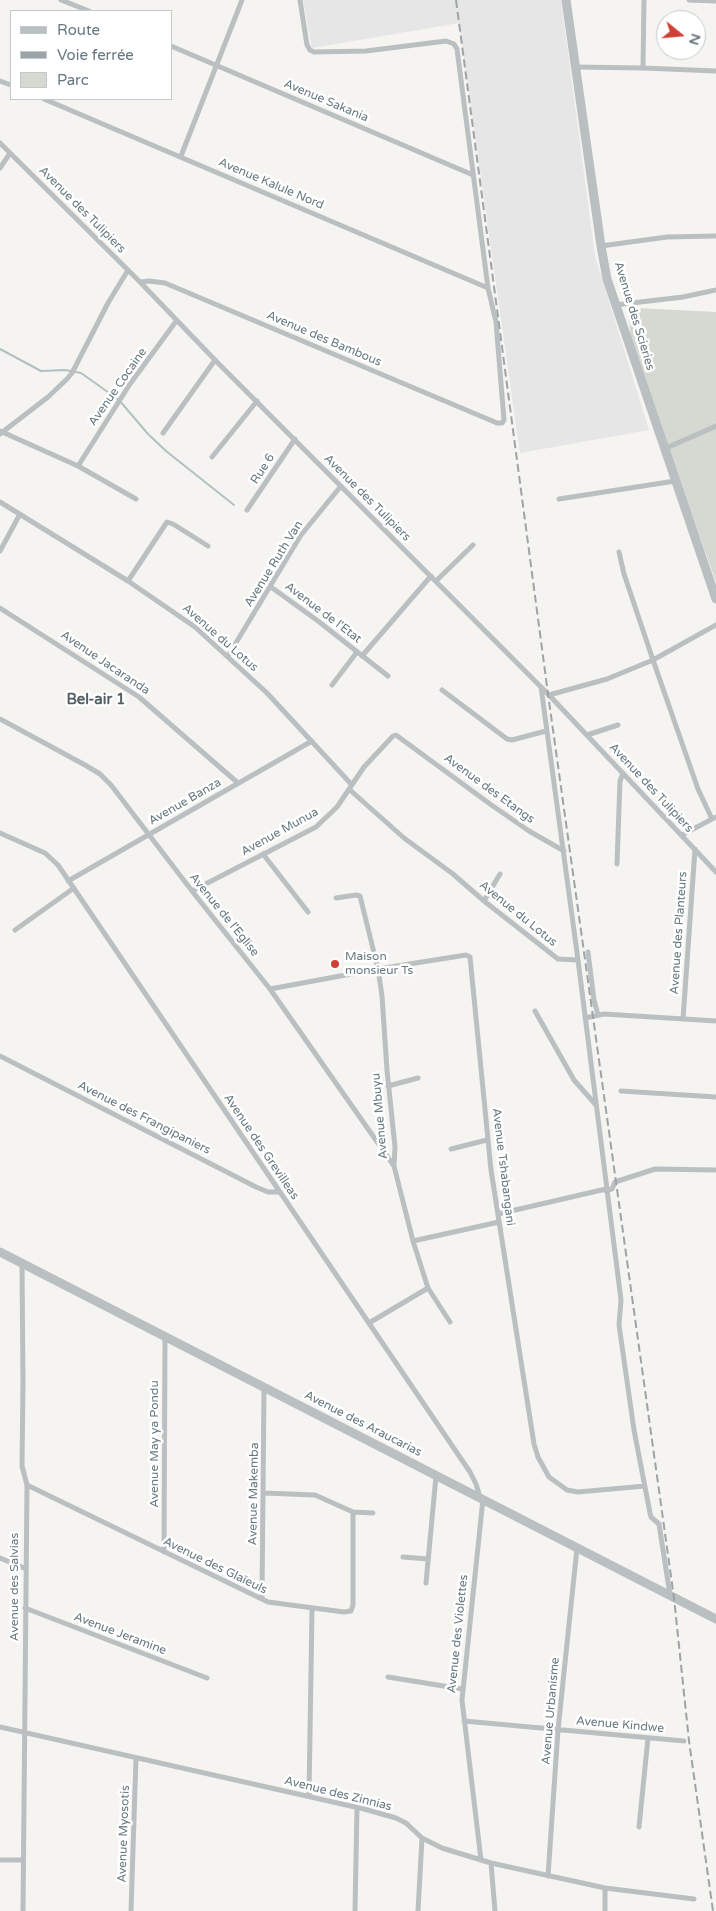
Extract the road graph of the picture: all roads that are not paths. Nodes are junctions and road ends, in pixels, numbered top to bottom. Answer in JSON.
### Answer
{"nodes":[{"id":1,"x":60,"y":0,"type":"edge"},
{"id":2,"x":242,"y":0,"type":"edge"},
{"id":3,"x":300,"y":0,"type":"edge"},
{"id":4,"x":566,"y":0,"type":"edge"},
{"id":5,"x":644,"y":0,"type":"edge"},
{"id":6,"x":689,"y":0,"type":"edge"},
{"id":7,"x":716,"y":1,"type":"edge"},
{"id":8,"x":86,"y":10,"type":"edge"},
{"id":9,"x":172,"y":46,"type":"edge"},
{"id":10,"x":218,"y":66,"type":"junction"},
{"id":11,"x":575,"y":67,"type":"junction"},
{"id":12,"x":643,"y":68,"type":"junction"},
{"id":13,"x":716,"y":72,"type":"edge"},
{"id":14,"x":46,"y":100,"type":"edge"},
{"id":15,"x":0,"y":143,"type":"edge"},
{"id":16,"x":10,"y":153,"type":"junction"},
{"id":17,"x":181,"y":156,"type":"junction"},
{"id":18,"x":0,"y":168,"type":"edge"},
{"id":19,"x":473,"y":175,"type":"junction"},
{"id":20,"x":716,"y":236,"type":"edge"},
{"id":21,"x":601,"y":246,"type":"junction"},
{"id":22,"x":128,"y":270,"type":"junction"},
{"id":23,"x":140,"y":282,"type":"junction"},
{"id":24,"x":488,"y":288,"type":"junction"},
{"id":25,"x":716,"y":290,"type":"edge"},
{"id":26,"x":615,"y":305,"type":"junction"},
{"id":27,"x":177,"y":320,"type":"junction"},
{"id":28,"x":215,"y":360,"type":"junction"},
{"id":29,"x":257,"y":401,"type":"junction"},
{"id":30,"x":716,"y":426,"type":"edge"},
{"id":31,"x":1,"y":432,"type":"edge"},
{"id":32,"x":163,"y":433,"type":"dead end"},
{"id":33,"x":294,"y":439,"type":"junction"},
{"id":34,"x":664,"y":448,"type":"junction"},
{"id":35,"x":212,"y":457,"type":"dead end"},
{"id":36,"x":78,"y":466,"type":"junction"},
{"id":37,"x":674,"y":481,"type":"junction"},
{"id":38,"x":341,"y":486,"type":"junction"},
{"id":39,"x":136,"y":499,"type":"dead end"},
{"id":40,"x":559,"y":499,"type":"dead end"},
{"id":41,"x":0,"y":502,"type":"edge"},
{"id":42,"x":247,"y":510,"type":"dead end"},
{"id":43,"x":20,"y":514,"type":"junction"},
{"id":44,"x":473,"y":545,"type":"dead end"},
{"id":45,"x":208,"y":546,"type":"dead end"},
{"id":46,"x":0,"y":551,"type":"edge"},
{"id":47,"x":619,"y":552,"type":"dead end"},
{"id":48,"x":431,"y":576,"type":"junction"},
{"id":49,"x":128,"y":581,"type":"junction"},
{"id":50,"x":436,"y":581,"type":"junction"},
{"id":51,"x":271,"y":587,"type":"junction"},
{"id":52,"x":716,"y":598,"type":"edge"},
{"id":53,"x":0,"y":608,"type":"edge"},
{"id":54,"x":716,"y":625,"type":"edge"},
{"id":55,"x":357,"y":652,"type":"junction"},
{"id":56,"x":228,"y":656,"type":"junction"},
{"id":57,"x":362,"y":656,"type":"junction"},
{"id":58,"x":653,"y":660,"type":"junction"},
{"id":59,"x":388,"y":676,"type":"dead end"},
{"id":60,"x":332,"y":684,"type":"dead end"},
{"id":61,"x":541,"y":686,"type":"junction"},
{"id":62,"x":442,"y":690,"type":"dead end"},
{"id":63,"x":549,"y":695,"type":"junction"},
{"id":64,"x":0,"y":719,"type":"edge"},
{"id":65,"x":618,"y":725,"type":"dead end"},
{"id":66,"x":546,"y":732,"type":"junction"},
{"id":67,"x":587,"y":735,"type":"junction"},
{"id":68,"x":404,"y":740,"type":"joint"},
{"id":69,"x":312,"y":741,"type":"junction"},
{"id":70,"x":623,"y":773,"type":"junction"},
{"id":71,"x":238,"y":783,"type":"junction"},
{"id":72,"x":351,"y":787,"type":"junction"},
{"id":73,"x":714,"y":818,"type":"edge"},
{"id":74,"x":0,"y":833,"type":"edge"},
{"id":75,"x":149,"y":834,"type":"junction"},
{"id":76,"x":682,"y":835,"type":"junction"},
{"id":77,"x":694,"y":848,"type":"junction"},
{"id":78,"x":564,"y":851,"type":"junction"},
{"id":79,"x":263,"y":854,"type":"junction"},
{"id":80,"x":617,"y":864,"type":"dead end"},
{"id":81,"x":716,"y":872,"type":"edge"},
{"id":82,"x":500,"y":874,"type":"dead end"},
{"id":83,"x":68,"y":881,"type":"junction"},
{"id":84,"x":74,"y":888,"type":"junction"},
{"id":85,"x":192,"y":891,"type":"junction"},
{"id":86,"x":336,"y":898,"type":"dead end"},
{"id":87,"x":484,"y":901,"type":"junction"},
{"id":88,"x":308,"y":912,"type":"dead end"},
{"id":89,"x":15,"y":930,"type":"dead end"},
{"id":90,"x":588,"y":952,"type":"dead end"},
{"id":91,"x":578,"y":960,"type":"junction"},
{"id":92,"x":378,"y":969,"type":"junction"},
{"id":93,"x":270,"y":989,"type":"junction"},
{"id":94,"x":535,"y":1011,"type":"dead end"},
{"id":95,"x":598,"y":1015,"type":"junction"},
{"id":96,"x":585,"y":1018,"type":"junction"},
{"id":97,"x":683,"y":1019,"type":"junction"},
{"id":98,"x":716,"y":1021,"type":"edge"},
{"id":99,"x":0,"y":1056,"type":"edge"},
{"id":100,"x":418,"y":1078,"type":"dead end"},
{"id":101,"x":388,"y":1086,"type":"junction"},
{"id":102,"x":621,"y":1091,"type":"dead end"},
{"id":103,"x":716,"y":1097,"type":"edge"},
{"id":104,"x":596,"y":1105,"type":"junction"},
{"id":105,"x":487,"y":1140,"type":"junction"},
{"id":106,"x":451,"y":1149,"type":"dead end"},
{"id":107,"x":394,"y":1166,"type":"junction"},
{"id":108,"x":716,"y":1170,"type":"edge"},
{"id":109,"x":606,"y":1190,"type":"junction"},
{"id":110,"x":280,"y":1192,"type":"junction"},
{"id":111,"x":498,"y":1214,"type":"junction"},
{"id":112,"x":499,"y":1222,"type":"junction"},
{"id":113,"x":413,"y":1241,"type":"junction"},
{"id":114,"x":0,"y":1252,"type":"edge"},
{"id":115,"x":22,"y":1263,"type":"junction"},
{"id":116,"x":428,"y":1288,"type":"junction"},
{"id":117,"x":450,"y":1322,"type":"dead end"},
{"id":118,"x":369,"y":1323,"type":"junction"},
{"id":119,"x":165,"y":1337,"type":"junction"},
{"id":120,"x":264,"y":1388,"type":"junction"},
{"id":121,"x":436,"y":1475,"type":"junction"},
{"id":122,"x":26,"y":1485,"type":"junction"},
{"id":123,"x":645,"y":1486,"type":"junction"},
{"id":124,"x":264,"y":1493,"type":"junction"},
{"id":125,"x":482,"y":1498,"type":"junction"},
{"id":126,"x":353,"y":1512,"type":"junction"},
{"id":127,"x":373,"y":1512,"type":"dead end"},
{"id":128,"x":577,"y":1548,"type":"junction"},
{"id":129,"x":164,"y":1552,"type":"junction"},
{"id":130,"x":403,"y":1556,"type":"dead end"},
{"id":131,"x":0,"y":1558,"type":"edge"},
{"id":132,"x":428,"y":1559,"type":"junction"},
{"id":133,"x":24,"y":1568,"type":"junction"},
{"id":134,"x":426,"y":1583,"type":"dead end"},
{"id":135,"x":670,"y":1596,"type":"junction"},
{"id":136,"x":262,"y":1600,"type":"junction"},
{"id":137,"x":25,"y":1608,"type":"junction"},
{"id":138,"x":312,"y":1608,"type":"junction"},
{"id":139,"x":716,"y":1619,"type":"edge"},
{"id":140,"x":388,"y":1677,"type":"dead end"},
{"id":141,"x":207,"y":1678,"type":"dead end"},
{"id":142,"x":462,"y":1689,"type":"junction"},
{"id":143,"x":464,"y":1721,"type":"junction"},
{"id":144,"x":0,"y":1727,"type":"edge"},
{"id":145,"x":558,"y":1730,"type":"junction"},
{"id":146,"x":24,"y":1732,"type":"junction"},
{"id":147,"x":648,"y":1738,"type":"junction"},
{"id":148,"x":684,"y":1741,"type":"dead end"},
{"id":149,"x":136,"y":1758,"type":"junction"},
{"id":150,"x":309,"y":1796,"type":"junction"},
{"id":151,"x":357,"y":1807,"type":"junction"},
{"id":152,"x":639,"y":1827,"type":"dead end"},
{"id":153,"x":422,"y":1838,"type":"junction"},
{"id":154,"x":0,"y":1860,"type":"edge"},
{"id":155,"x":23,"y":1860,"type":"junction"},
{"id":156,"x":481,"y":1860,"type":"junction"},
{"id":157,"x":492,"y":1863,"type":"junction"},
{"id":158,"x":548,"y":1876,"type":"junction"},
{"id":159,"x":605,"y":1888,"type":"junction"},
{"id":160,"x":694,"y":1899,"type":"dead end"},
{"id":161,"x":23,"y":1911,"type":"edge"},
{"id":162,"x":131,"y":1911,"type":"edge"},
{"id":163,"x":355,"y":1911,"type":"edge"},
{"id":164,"x":418,"y":1911,"type":"edge"},
{"id":165,"x":494,"y":1911,"type":"edge"},
{"id":166,"x":605,"y":1911,"type":"edge"}],
"edges":[{"from":1,"to":8,"type":"street"},
{"from":2,"to":10,"type":"street"},
{"from":3,"to":19,"type":"street"},
{"from":4,"to":11,"type":"street","name":"Avenue des Scieries"},
{"from":5,"to":12,"type":"street"},
{"from":6,"to":7,"type":"street"},
{"from":9,"to":10,"type":"street","name":"Avenue Sakania"},
{"from":10,"to":17,"type":"street"},
{"from":10,"to":19,"type":"street","name":"Avenue Sakania"},
{"from":11,"to":12,"type":"street"},
{"from":11,"to":21,"type":"street","name":"Avenue des Scieries"},
{"from":12,"to":13,"type":"street"},
{"from":14,"to":17,"type":"street","name":"Avenue Kalule Nord"},
{"from":15,"to":16,"type":"street","name":"Avenue des Tulipiers"},
{"from":16,"to":18,"type":"street"},
{"from":16,"to":22,"type":"street","name":"Avenue des Tulipiers"},
{"from":17,"to":24,"type":"street","name":"Avenue Kalule Nord"},
{"from":19,"to":24,"type":"street"},
{"from":20,"to":21,"type":"street"},
{"from":21,"to":26,"type":"street","name":"Avenue des Scieries"},
{"from":22,"to":23,"type":"street","name":"Avenue des Tulipiers"},
{"from":22,"to":31,"type":"street"},
{"from":23,"to":24,"type":"street","name":"Avenue des Bambous"},
{"from":23,"to":27,"type":"street","name":"Avenue des Tulipiers"},
{"from":25,"to":26,"type":"street"},
{"from":26,"to":34,"type":"street","name":"Avenue des Scieries"},
{"from":27,"to":28,"type":"street","name":"Avenue des Tulipiers"},
{"from":27,"to":36,"type":"street","name":"Avenue Cocaine"},
{"from":28,"to":29,"type":"street","name":"Avenue des Tulipiers"},
{"from":28,"to":32,"type":"street"},
{"from":29,"to":33,"type":"street","name":"Avenue des Tulipiers"},
{"from":29,"to":35,"type":"street"},
{"from":30,"to":34,"type":"street"},
{"from":31,"to":36,"type":"street"},
{"from":33,"to":38,"type":"street","name":"Avenue des Tulipiers"},
{"from":33,"to":42,"type":"street","name":"Rue 6"},
{"from":34,"to":37,"type":"street","name":"Avenue des Scieries"},
{"from":36,"to":39,"type":"street"},
{"from":37,"to":40,"type":"street"},
{"from":37,"to":52,"type":"street","name":"Avenue des Scieries"},
{"from":38,"to":48,"type":"street","name":"Avenue des Tulipiers"},
{"from":38,"to":51,"type":"street","name":"Avenue Ruth Van"},
{"from":41,"to":43,"type":"street","name":"Avenue du Lotus"},
{"from":43,"to":46,"type":"street"},
{"from":43,"to":49,"type":"street","name":"Avenue du Lotus"},
{"from":44,"to":50,"type":"street"},
{"from":45,"to":49,"type":"street"},
{"from":47,"to":58,"type":"street"},
{"from":48,"to":50,"type":"street","name":"Avenue des Tulipiers"},
{"from":48,"to":57,"type":"street"},
{"from":49,"to":56,"type":"street","name":"Avenue du Lotus"},
{"from":50,"to":61,"type":"street","name":"Avenue des Tulipiers"},
{"from":51,"to":55,"type":"street","name":"Avenue de l'Etat"},
{"from":51,"to":56,"type":"street","name":"Avenue Ruth Van"},
{"from":53,"to":71,"type":"street","name":"Avenue Jacaranda"},
{"from":54,"to":58,"type":"street"},
{"from":55,"to":57,"type":"street","name":"Avenue de l'Etat"},
{"from":55,"to":60,"type":"street"},
{"from":56,"to":69,"type":"street","name":"Avenue du Lotus"},
{"from":57,"to":59,"type":"street","name":"Avenue de l'Etat"},
{"from":58,"to":63,"type":"street"},
{"from":58,"to":73,"type":"street"},
{"from":61,"to":63,"type":"street","name":"Avenue des Tulipiers"},
{"from":61,"to":66,"type":"street"},
{"from":62,"to":66,"type":"street"},
{"from":63,"to":67,"type":"street","name":"Avenue des Tulipiers"},
{"from":64,"to":75,"type":"street","name":"Avenue de l'Eglise"},
{"from":65,"to":67,"type":"street"},
{"from":66,"to":78,"type":"street"},
{"from":67,"to":70,"type":"street","name":"Avenue des Tulipiers"},
{"from":68,"to":72,"type":"street","name":"Avenue Munua"},
{"from":68,"to":78,"type":"street","name":"Avenue des Etangs"},
{"from":69,"to":71,"type":"street","name":"Avenue Banza"},
{"from":69,"to":72,"type":"street","name":"Avenue du Lotus"},
{"from":70,"to":76,"type":"street","name":"Avenue des Tulipiers"},
{"from":70,"to":80,"type":"street"},
{"from":71,"to":75,"type":"street","name":"Avenue Banza"},
{"from":72,"to":79,"type":"street","name":"Avenue Munua"},
{"from":72,"to":87,"type":"street","name":"Avenue du Lotus"},
{"from":73,"to":76,"type":"street"},
{"from":74,"to":83,"type":"street","name":"Avenue des Grevilleas"},
{"from":75,"to":83,"type":"street","name":"Avenue Banza"},
{"from":75,"to":85,"type":"street","name":"Avenue de l'Eglise"},
{"from":76,"to":77,"type":"street","name":"Avenue des Tulipiers"},
{"from":77,"to":81,"type":"street","name":"Avenue des Tulipiers"},
{"from":77,"to":97,"type":"street","name":"Avenue des Planteurs"},
{"from":78,"to":91,"type":"street"},
{"from":79,"to":85,"type":"street","name":"Avenue Munua"},
{"from":79,"to":88,"type":"street"},
{"from":82,"to":87,"type":"street"},
{"from":83,"to":84,"type":"street","name":"Avenue des Grevilleas"},
{"from":84,"to":89,"type":"street"},
{"from":84,"to":110,"type":"street","name":"Avenue des Grevilleas"},
{"from":85,"to":93,"type":"street","name":"Avenue de l'Eglise"},
{"from":86,"to":92,"type":"street","name":"Avenue Mbuyu"},
{"from":87,"to":91,"type":"street","name":"Avenue du Lotus"},
{"from":90,"to":95,"type":"street"},
{"from":91,"to":96,"type":"street"},
{"from":92,"to":93,"type":"street","name":"Avenue Tshabangani"},
{"from":92,"to":101,"type":"street","name":"Avenue Mbuyu"},
{"from":92,"to":105,"type":"street","name":"Avenue Tshabangani"},
{"from":93,"to":107,"type":"street","name":"Avenue de l'Eglise"},
{"from":94,"to":104,"type":"street"},
{"from":95,"to":96,"type":"street"},
{"from":95,"to":97,"type":"street"},
{"from":96,"to":104,"type":"street"},
{"from":97,"to":98,"type":"street"},
{"from":99,"to":110,"type":"street","name":"Avenue des Frangipaniers"},
{"from":100,"to":101,"type":"street"},
{"from":101,"to":107,"type":"street","name":"Avenue Mbuyu"},
{"from":102,"to":103,"type":"street"},
{"from":104,"to":109,"type":"street"},
{"from":105,"to":106,"type":"street"},
{"from":105,"to":111,"type":"street","name":"Avenue Tshabangani"},
{"from":107,"to":113,"type":"street","name":"Avenue Mbuyu"},
{"from":108,"to":109,"type":"street"},
{"from":109,"to":111,"type":"street"},
{"from":109,"to":123,"type":"street"},
{"from":110,"to":118,"type":"street","name":"Avenue des Grevilleas"},
{"from":111,"to":112,"type":"street","name":"Avenue Tshabangani"},
{"from":112,"to":113,"type":"street"},
{"from":112,"to":123,"type":"street","name":"Avenue Tshabangani"},
{"from":113,"to":116,"type":"street","name":"Avenue Mbuyu"},
{"from":114,"to":115,"type":"street","name":"Avenue des Araucarias"},
{"from":115,"to":119,"type":"street","name":"Avenue des Araucarias"},
{"from":115,"to":122,"type":"street","name":"Avenue des Salvias"},
{"from":116,"to":117,"type":"street","name":"Avenue Mbuyu"},
{"from":116,"to":118,"type":"street"},
{"from":118,"to":125,"type":"street","name":"Avenue des Grevilleas"},
{"from":119,"to":120,"type":"street","name":"Avenue des Araucarias"},
{"from":119,"to":129,"type":"street","name":"Avenue May ya Pondu"},
{"from":120,"to":121,"type":"street","name":"Avenue des Araucarias"},
{"from":120,"to":124,"type":"street","name":"Avenue Makemba"},
{"from":121,"to":125,"type":"street","name":"Avenue des Araucarias"},
{"from":121,"to":132,"type":"street"},
{"from":122,"to":129,"type":"street","name":"Avenue des Glaïeuls"},
{"from":122,"to":133,"type":"street","name":"Avenue des Salvias"},
{"from":123,"to":135,"type":"street"},
{"from":124,"to":126,"type":"street"},
{"from":124,"to":136,"type":"street","name":"Avenue Makemba"},
{"from":125,"to":128,"type":"street","name":"Avenue des Araucarias"},
{"from":125,"to":142,"type":"street","name":"Avenue des Violettes"},
{"from":126,"to":127,"type":"street"},
{"from":126,"to":138,"type":"street","name":"Avenue des Glaïeuls"},
{"from":128,"to":135,"type":"street","name":"Avenue des Araucarias"},
{"from":128,"to":145,"type":"street","name":"Avenue Urbanisme"},
{"from":129,"to":136,"type":"street","name":"Avenue des Glaïeuls"},
{"from":130,"to":132,"type":"street"},
{"from":131,"to":133,"type":"street"},
{"from":132,"to":134,"type":"street"},
{"from":133,"to":137,"type":"street","name":"Avenue des Salvias"},
{"from":135,"to":139,"type":"street","name":"Avenue des Araucarias"},
{"from":136,"to":138,"type":"street","name":"Avenue des Glaïeuls"},
{"from":137,"to":141,"type":"street","name":"Avenue Jeramine"},
{"from":137,"to":146,"type":"street","name":"Avenue des Salvias"},
{"from":138,"to":150,"type":"street"},
{"from":140,"to":142,"type":"street"},
{"from":142,"to":143,"type":"street","name":"Avenue des Violettes"},
{"from":143,"to":145,"type":"street","name":"Avenue Kindwe"},
{"from":143,"to":156,"type":"street","name":"Avenue des Violettes"},
{"from":144,"to":146,"type":"street","name":"Avenue des Zinnias"},
{"from":145,"to":147,"type":"street","name":"Avenue Kindwe"},
{"from":145,"to":158,"type":"street","name":"Avenue Urbanisme"},
{"from":146,"to":149,"type":"street","name":"Avenue des Zinnias"},
{"from":146,"to":155,"type":"street","name":"Avenue des Salvias"},
{"from":147,"to":148,"type":"street","name":"Avenue Kindwe"},
{"from":147,"to":152,"type":"street"},
{"from":149,"to":150,"type":"street","name":"Avenue des Zinnias"},
{"from":149,"to":162,"type":"street","name":"Avenue Myosotis"},
{"from":150,"to":151,"type":"street","name":"Avenue des Zinnias"},
{"from":151,"to":153,"type":"street","name":"Avenue des Zinnias"},
{"from":151,"to":163,"type":"street"},
{"from":153,"to":156,"type":"street","name":"Avenue des Zinnias"},
{"from":153,"to":164,"type":"street"},
{"from":154,"to":155,"type":"street"},
{"from":155,"to":161,"type":"street","name":"Avenue des Salvias"},
{"from":156,"to":157,"type":"street","name":"Avenue des Zinnias"},
{"from":157,"to":158,"type":"street","name":"Avenue des Zinnias"},
{"from":157,"to":165,"type":"street"},
{"from":158,"to":159,"type":"street","name":"Avenue des Zinnias"},
{"from":159,"to":160,"type":"street","name":"Avenue des Zinnias"},
{"from":159,"to":166,"type":"street"}]}
